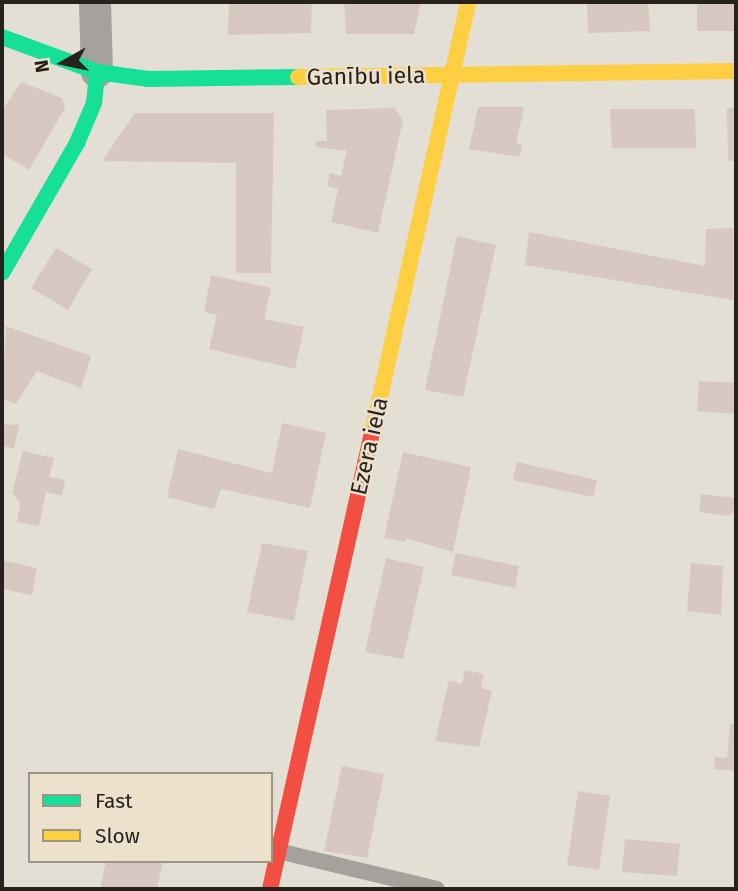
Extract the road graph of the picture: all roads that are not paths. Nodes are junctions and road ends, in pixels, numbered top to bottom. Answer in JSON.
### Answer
{"nodes":[{"id":1,"x":95,"y":2,"type":"edge"},
{"id":2,"x":468,"y":2,"type":"edge"},
{"id":3,"x":2,"y":37,"type":"edge"},
{"id":4,"x":736,"y":71,"type":"edge"},
{"id":5,"x":97,"y":72,"type":"junction"},
{"id":6,"x":452,"y":76,"type":"junction"},
{"id":7,"x":2,"y":273,"type":"edge"},
{"id":8,"x":278,"y":851,"type":"junction"},
{"id":9,"x":270,"y":889,"type":"edge"},
{"id":10,"x":437,"y":889,"type":"edge"}],
"edges":[{"from":1,"to":5,"type":"street"},
{"from":2,"to":6,"type":"main road","name":"Ezera iela"},
{"from":3,"to":5,"type":"main road","name":"Ganību iela"},
{"from":4,"to":6,"type":"main road","name":"Ganību iela"},
{"from":5,"to":6,"type":"main road","name":"Ganību iela"},
{"from":5,"to":7,"type":"main road"},
{"from":6,"to":8,"type":"main road","name":"Ezera iela"},
{"from":8,"to":9,"type":"main road","name":"Ezera iela"},
{"from":8,"to":10,"type":"lane"}]}
